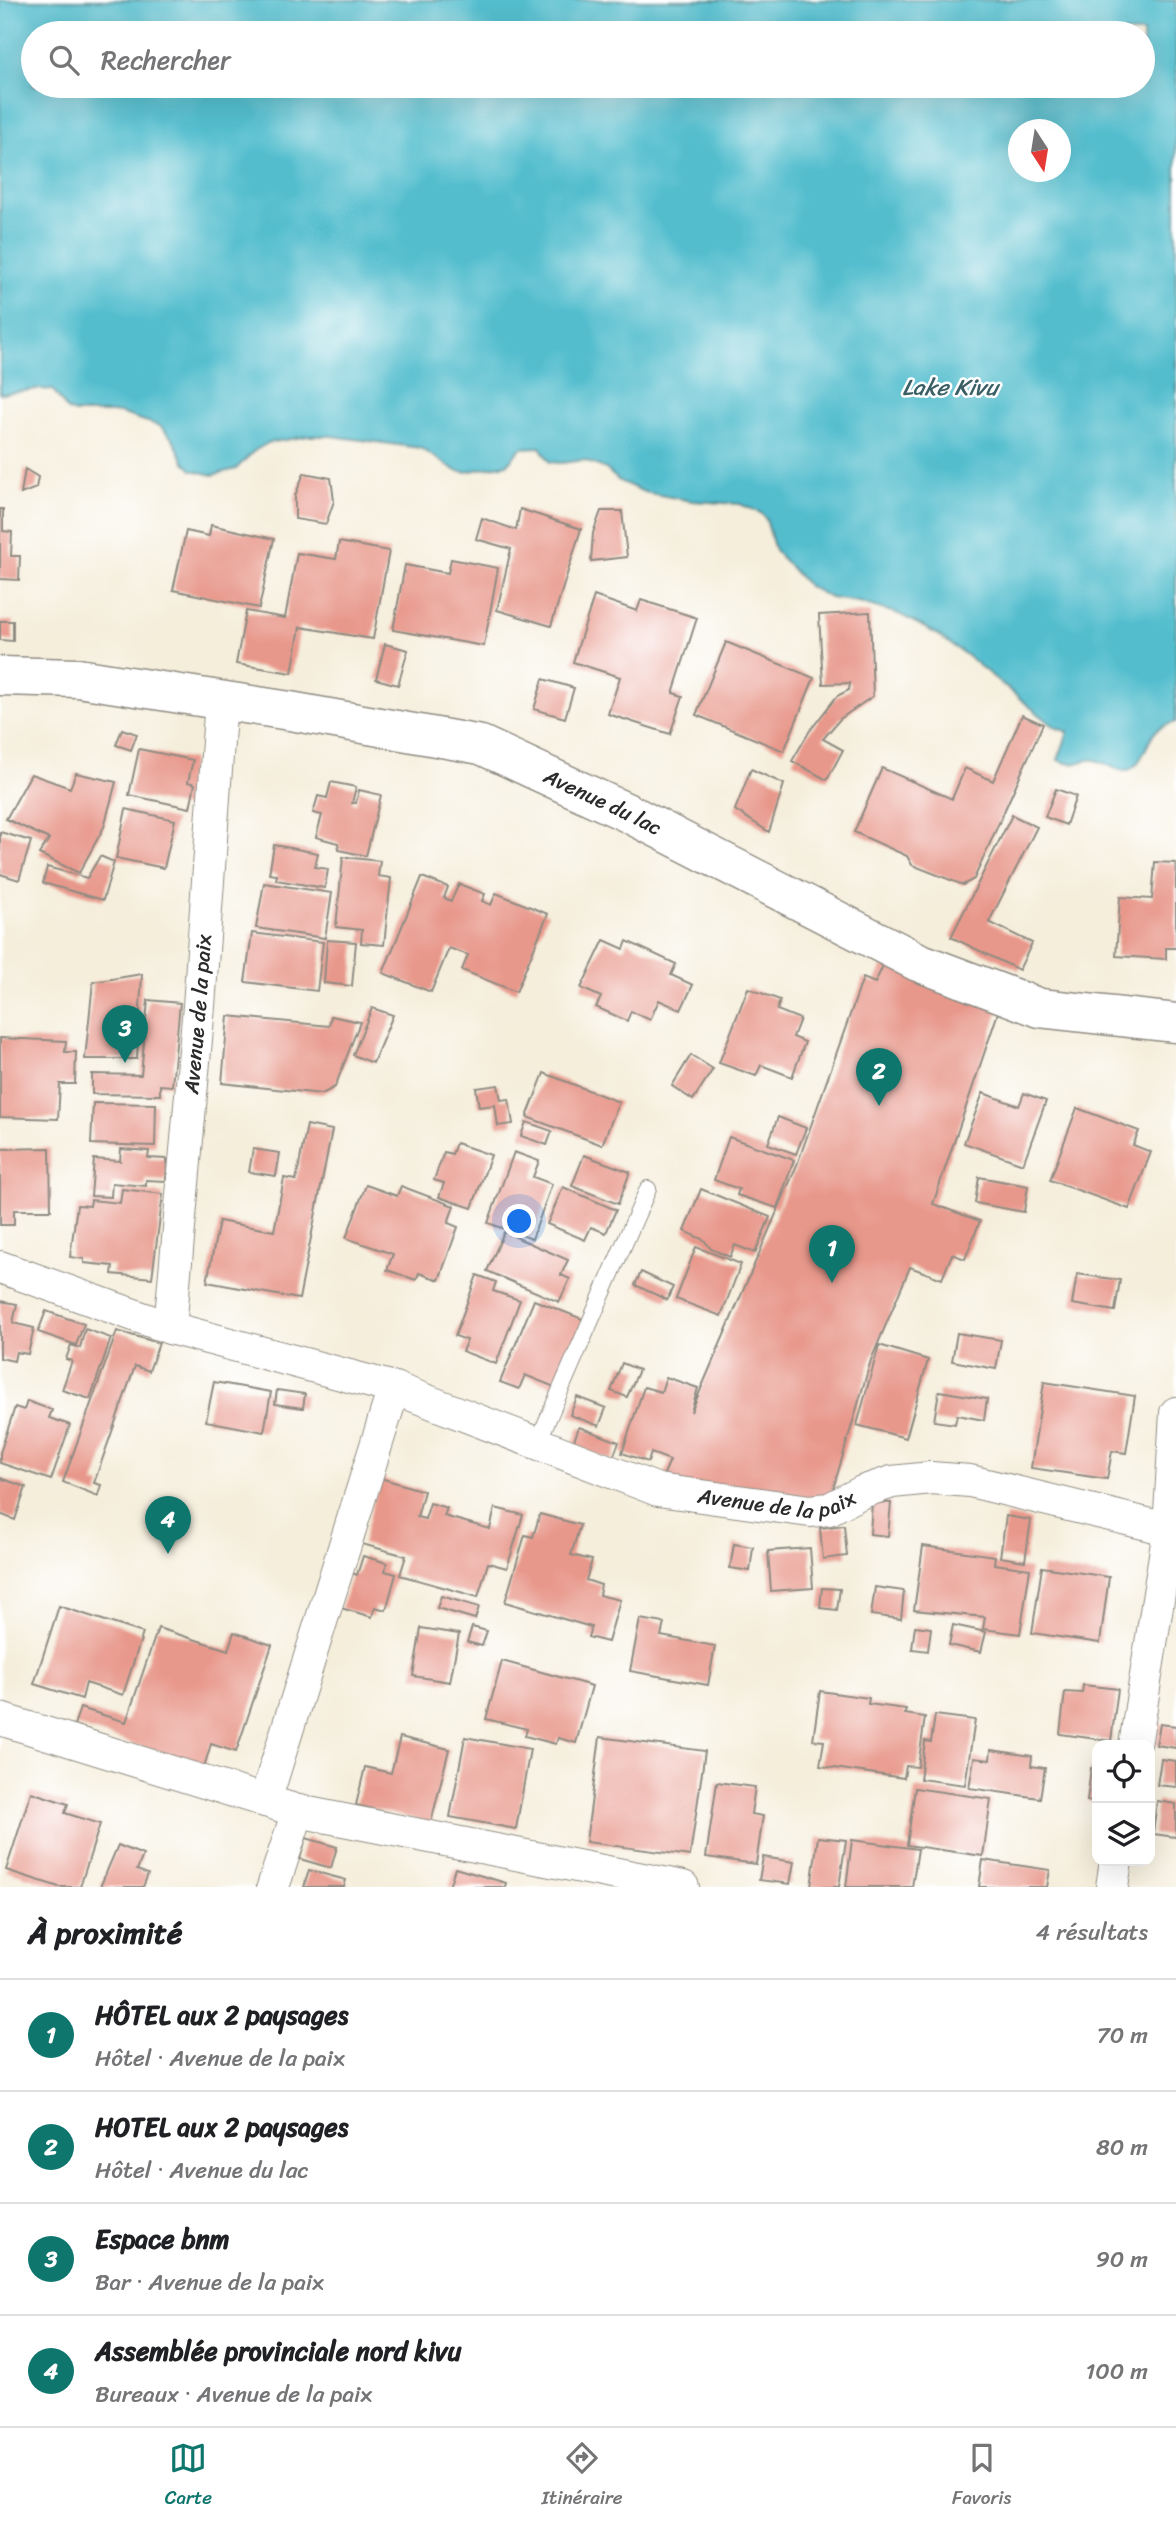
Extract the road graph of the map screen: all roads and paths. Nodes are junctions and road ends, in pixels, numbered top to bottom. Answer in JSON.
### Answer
{"nodes":[{"id":1,"x":0,"y":676,"type":"edge"},
{"id":2,"x":221,"y":700,"type":"junction"},
{"id":3,"x":1176,"y":1023,"type":"edge"},
{"id":4,"x":648,"y":1189,"type":"dead end"},
{"id":5,"x":0,"y":1267,"type":"edge"},
{"id":6,"x":170,"y":1328,"type":"junction"},
{"id":7,"x":394,"y":1388,"type":"junction"},
{"id":8,"x":1176,"y":1413,"type":"edge"},
{"id":9,"x":537,"y":1444,"type":"junction"},
{"id":10,"x":1172,"y":1530,"type":"edge"},
{"id":11,"x":0,"y":1719,"type":"edge"},
{"id":12,"x":1136,"y":1740,"type":"edge"},
{"id":13,"x":265,"y":1801,"type":"junction"},
{"id":14,"x":298,"y":1811,"type":"junction"},
{"id":15,"x":1115,"y":1866,"type":"edge"},
{"id":16,"x":273,"y":1887,"type":"edge"},
{"id":17,"x":683,"y":1887,"type":"edge"},
{"id":18,"x":1112,"y":1887,"type":"edge"}],
"edges":[{"from":1,"to":2,"type":"main road","name":"Avenue du lac"},
{"from":2,"to":3,"type":"main road","name":"Avenue du lac"},
{"from":2,"to":6,"type":"street","name":"Avenue de la paix"},
{"from":4,"to":9,"type":"lane"},
{"from":5,"to":6,"type":"street","name":"Avenue de la paix"},
{"from":6,"to":7,"type":"street","name":"Avenue de la paix"},
{"from":7,"to":9,"type":"street","name":"Avenue de la paix"},
{"from":7,"to":13,"type":"street"},
{"from":8,"to":10,"type":"street"},
{"from":9,"to":10,"type":"street","name":"Avenue de la paix"},
{"from":10,"to":12,"type":"street"},
{"from":11,"to":13,"type":"street"},
{"from":13,"to":14,"type":"street"},
{"from":14,"to":16,"type":"street"},
{"from":14,"to":17,"type":"street"},
{"from":15,"to":18,"type":"street"}]}
